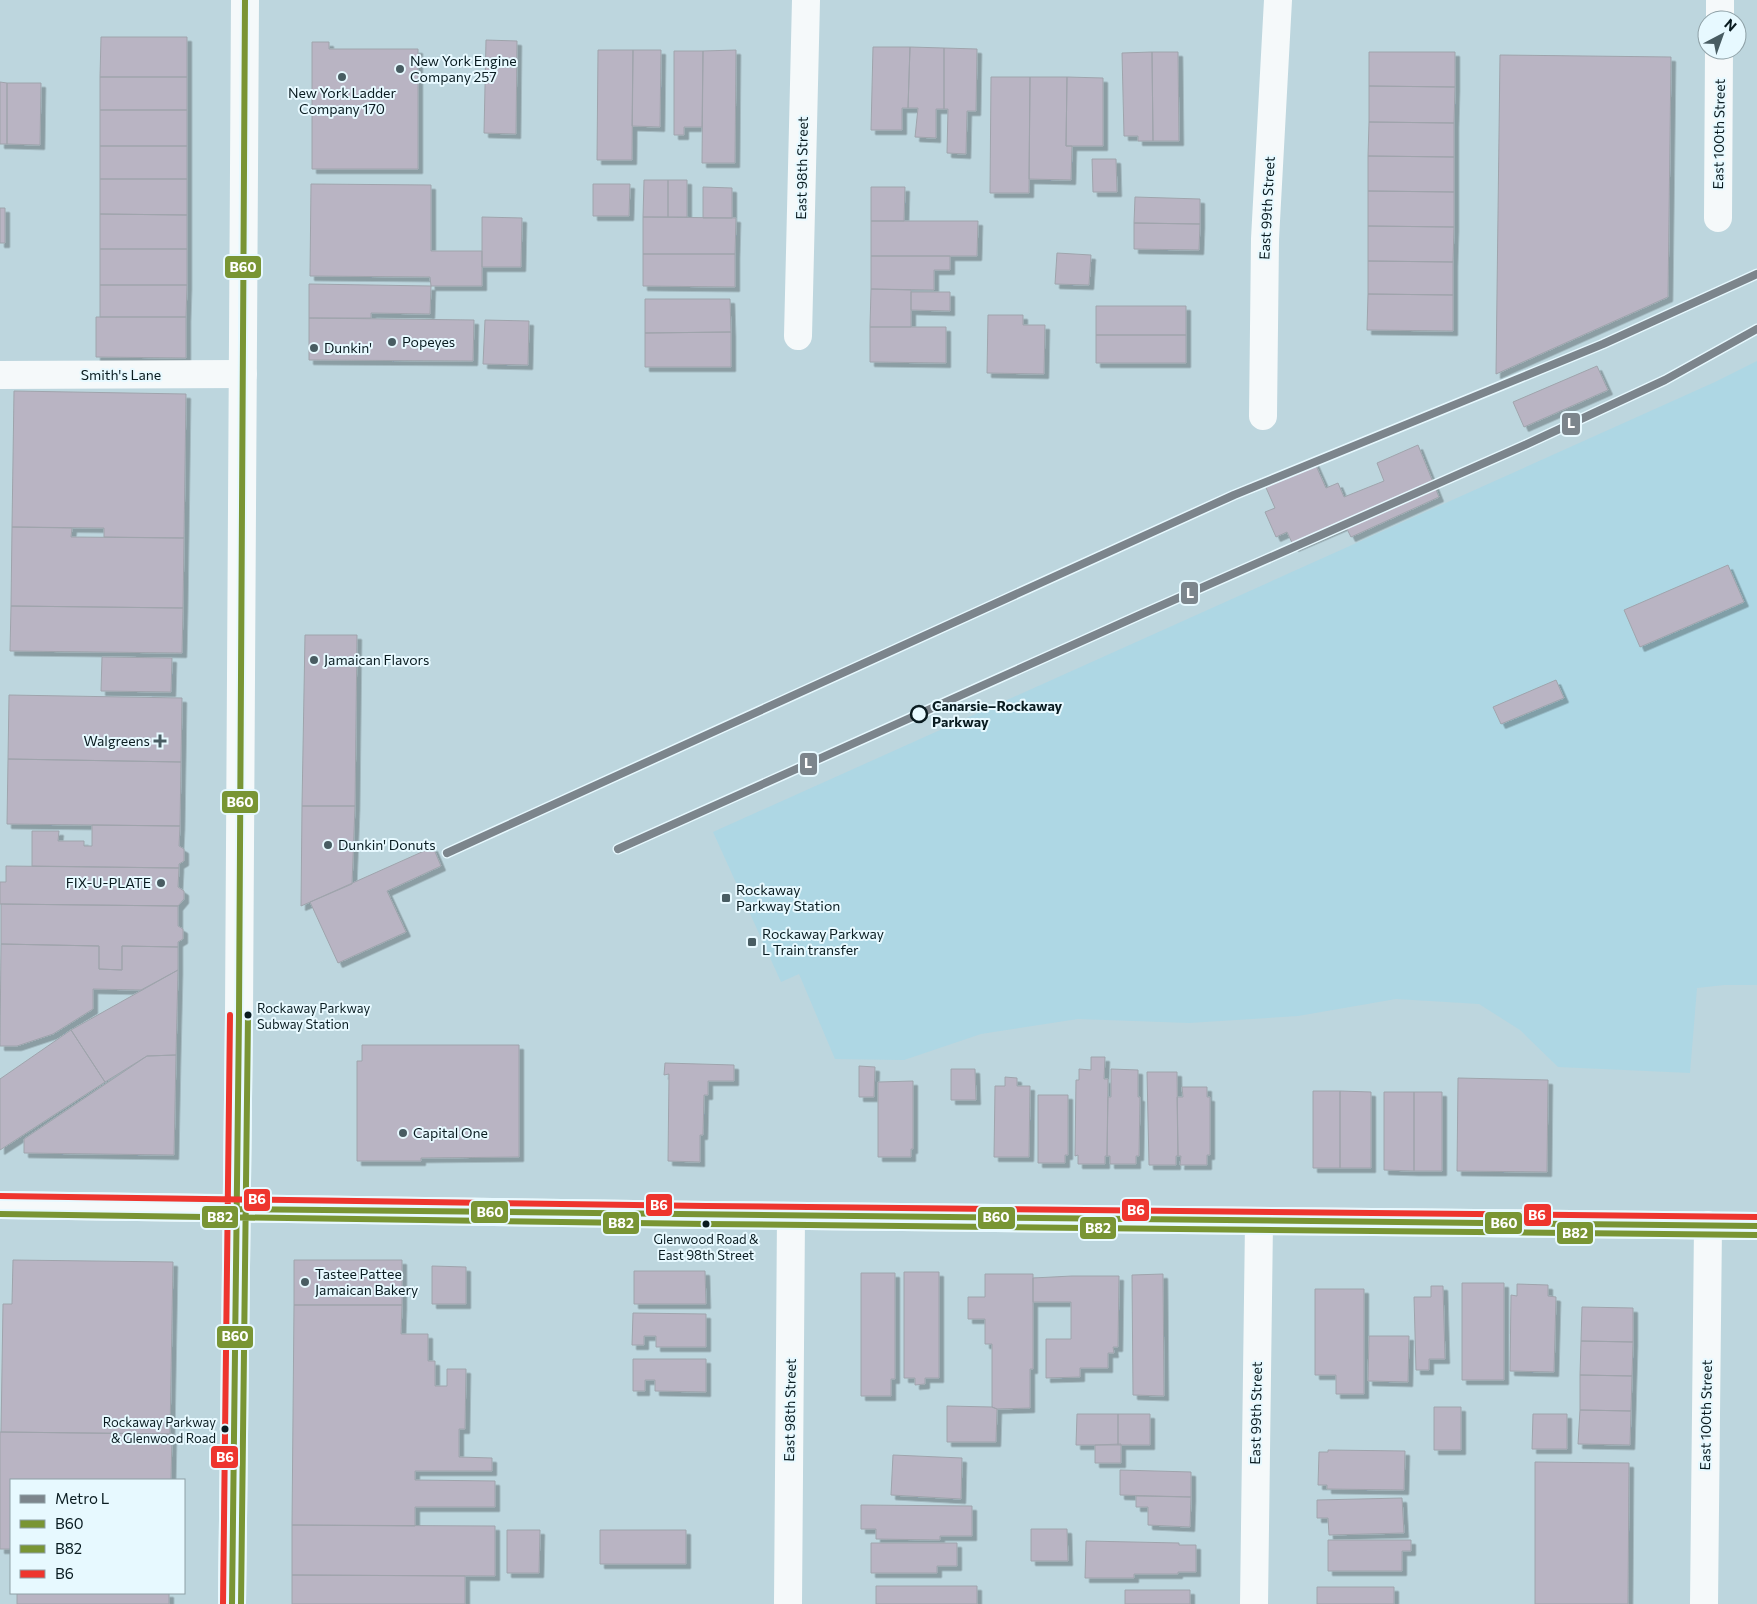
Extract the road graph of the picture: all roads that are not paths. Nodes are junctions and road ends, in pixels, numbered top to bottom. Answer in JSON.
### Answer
{"nodes":[{"id":1,"x":245,"y":0,"type":"edge"},
{"id":2,"x":806,"y":0,"type":"edge"},
{"id":3,"x":1278,"y":0,"type":"edge"},
{"id":4,"x":1720,"y":60,"type":"edge"},
{"id":5,"x":1718,"y":218,"type":"dead end"},
{"id":6,"x":798,"y":336,"type":"dead end"},
{"id":7,"x":0,"y":374,"type":"edge"},
{"id":8,"x":243,"y":374,"type":"junction"},
{"id":9,"x":1263,"y":416,"type":"dead end"},
{"id":10,"x":0,"y":1205,"type":"edge"},
{"id":11,"x":236,"y":1210,"type":"junction"},
{"id":12,"x":791,"y":1216,"type":"junction"},
{"id":13,"x":1259,"y":1222,"type":"junction"},
{"id":14,"x":1708,"y":1225,"type":"junction"},
{"id":15,"x":1757,"y":1226,"type":"edge"},
{"id":16,"x":232,"y":1604,"type":"edge"},
{"id":17,"x":788,"y":1604,"type":"edge"},
{"id":18,"x":1254,"y":1604,"type":"edge"},
{"id":19,"x":1704,"y":1604,"type":"edge"}],
"edges":[{"from":1,"to":8,"type":"street"},
{"from":2,"to":6,"type":"street","name":"East 98th Street"},
{"from":3,"to":9,"type":"street","name":"East 99th Street"},
{"from":4,"to":5,"type":"street","name":"East 100th Street"},
{"from":7,"to":8,"type":"street","name":"Smith's Lane"},
{"from":8,"to":11,"type":"street"},
{"from":10,"to":11,"type":"street"},
{"from":11,"to":12,"type":"street"},
{"from":11,"to":16,"type":"street"},
{"from":12,"to":13,"type":"street"},
{"from":12,"to":17,"type":"street","name":"East 98th Street"},
{"from":13,"to":14,"type":"street"},
{"from":13,"to":18,"type":"street","name":"East 99th Street"},
{"from":14,"to":15,"type":"street"},
{"from":14,"to":19,"type":"street","name":"East 100th Street"}]}
